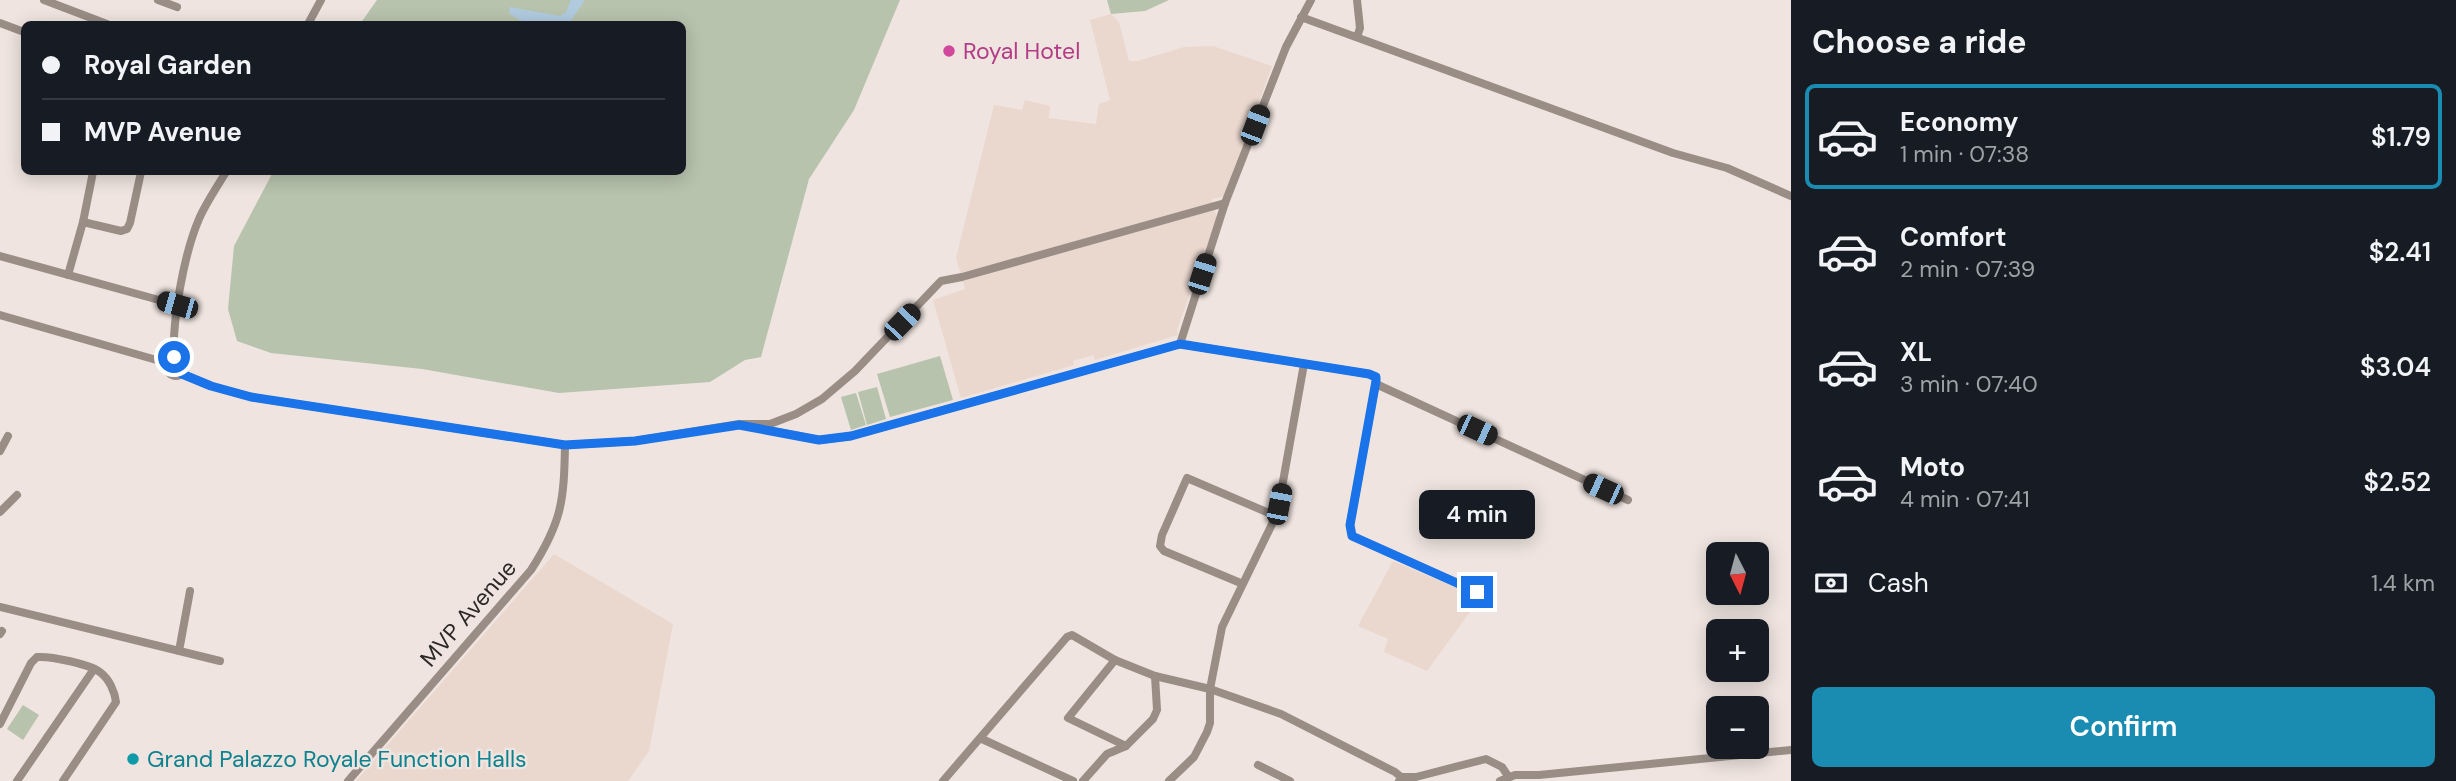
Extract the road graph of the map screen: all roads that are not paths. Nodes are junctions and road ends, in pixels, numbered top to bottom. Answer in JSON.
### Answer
{"nodes":[{"id":1,"x":44,"y":0,"type":"edge"},
{"id":2,"x":158,"y":0,"type":"edge"},
{"id":3,"x":321,"y":0,"type":"edge"},
{"id":4,"x":1311,"y":0,"type":"edge"},
{"id":5,"x":1357,"y":0,"type":"edge"},
{"id":6,"x":177,"y":7,"type":"dead end"},
{"id":7,"x":1301,"y":17,"type":"junction"},
{"id":8,"x":99,"y":21,"type":"edge"},
{"id":9,"x":310,"y":21,"type":"edge"},
{"id":10,"x":0,"y":23,"type":"edge"},
{"id":11,"x":21,"y":31,"type":"edge"},
{"id":12,"x":1357,"y":37,"type":"junction"},
{"id":13,"x":92,"y":175,"type":"edge"},
{"id":14,"x":141,"y":175,"type":"edge"},
{"id":15,"x":224,"y":175,"type":"edge"},
{"id":16,"x":1791,"y":196,"type":"edge"},
{"id":17,"x":1225,"y":203,"type":"junction"},
{"id":18,"x":83,"y":222,"type":"junction"},
{"id":19,"x":0,"y":256,"type":"edge"},
{"id":20,"x":68,"y":275,"type":"junction"},
{"id":21,"x":177,"y":305,"type":"junction"},
{"id":22,"x":0,"y":315,"type":"edge"},
{"id":23,"x":1180,"y":344,"type":"junction"},
{"id":24,"x":170,"y":360,"type":"junction"},
{"id":25,"x":1304,"y":364,"type":"junction"},
{"id":26,"x":182,"y":374,"type":"junction"},
{"id":27,"x":1376,"y":384,"type":"junction"},
{"id":28,"x":739,"y":425,"type":"junction"},
{"id":29,"x":8,"y":436,"type":"dead end"},
{"id":30,"x":565,"y":445,"type":"junction"},
{"id":31,"x":0,"y":451,"type":"edge"},
{"id":32,"x":17,"y":495,"type":"dead end"},
{"id":33,"x":1628,"y":500,"type":"dead end"},
{"id":34,"x":1279,"y":504,"type":"dead end"},
{"id":35,"x":0,"y":512,"type":"edge"},
{"id":36,"x":1243,"y":584,"type":"junction"},
{"id":37,"x":190,"y":592,"type":"dead end"},
{"id":38,"x":1477,"y":592,"type":"dead end"},
{"id":39,"x":0,"y":607,"type":"edge"},
{"id":40,"x":179,"y":651,"type":"junction"},
{"id":41,"x":1115,"y":660,"type":"junction"},
{"id":42,"x":220,"y":661,"type":"dead end"},
{"id":43,"x":94,"y":669,"type":"junction"},
{"id":44,"x":1155,"y":676,"type":"junction"},
{"id":45,"x":1210,"y":689,"type":"junction"},
{"id":46,"x":0,"y":724,"type":"edge"},
{"id":47,"x":982,"y":738,"type":"junction"},
{"id":48,"x":1126,"y":746,"type":"junction"},
{"id":49,"x":1791,"y":750,"type":"edge"},
{"id":50,"x":1258,"y":765,"type":"dead end"},
{"id":51,"x":1508,"y":776,"type":"junction"},
{"id":52,"x":1400,"y":779,"type":"edge"},
{"id":53,"x":17,"y":781,"type":"edge"},
{"id":54,"x":63,"y":781,"type":"edge"},
{"id":55,"x":348,"y":781,"type":"edge"},
{"id":56,"x":943,"y":781,"type":"edge"},
{"id":57,"x":1073,"y":781,"type":"edge"},
{"id":58,"x":1083,"y":781,"type":"edge"},
{"id":59,"x":1169,"y":781,"type":"edge"},
{"id":60,"x":1290,"y":781,"type":"edge"},
{"id":61,"x":1500,"y":781,"type":"edge"}],
"edges":[{"from":1,"to":8,"type":"street"},
{"from":2,"to":6,"type":"street"},
{"from":3,"to":9,"type":"street"},
{"from":4,"to":7,"type":"street"},
{"from":5,"to":12,"type":"street"},
{"from":7,"to":12,"type":"street"},
{"from":7,"to":17,"type":"street"},
{"from":10,"to":11,"type":"street"},
{"from":12,"to":16,"type":"street"},
{"from":13,"to":18,"type":"street"},
{"from":14,"to":18,"type":"street"},
{"from":15,"to":21,"type":"street"},
{"from":17,"to":23,"type":"street"},
{"from":17,"to":28,"type":"street"},
{"from":18,"to":20,"type":"street"},
{"from":19,"to":20,"type":"street"},
{"from":20,"to":21,"type":"street"},
{"from":21,"to":24,"type":"street"},
{"from":22,"to":24,"type":"street"},
{"from":23,"to":25,"type":"street"},
{"from":23,"to":28,"type":"street"},
{"from":24,"to":26,"type":"street"},
{"from":24,"to":26,"type":"street"},
{"from":25,"to":27,"type":"street"},
{"from":25,"to":34,"type":"street"},
{"from":26,"to":30,"type":"street"},
{"from":27,"to":33,"type":"street"},
{"from":27,"to":38,"type":"street"},
{"from":28,"to":30,"type":"street"},
{"from":29,"to":31,"type":"street"},
{"from":30,"to":55,"type":"street","name":"MVP Avenue"},
{"from":32,"to":35,"type":"street"},
{"from":36,"to":36,"type":"street"},
{"from":36,"to":45,"type":"street"},
{"from":37,"to":40,"type":"street"},
{"from":39,"to":40,"type":"street"},
{"from":40,"to":42,"type":"street"},
{"from":41,"to":44,"type":"street"},
{"from":41,"to":47,"type":"street"},
{"from":41,"to":48,"type":"street"},
{"from":43,"to":46,"type":"street"},
{"from":43,"to":53,"type":"street"},
{"from":43,"to":54,"type":"street"},
{"from":44,"to":45,"type":"street"},
{"from":44,"to":48,"type":"street"},
{"from":45,"to":52,"type":"street"},
{"from":45,"to":59,"type":"street"},
{"from":47,"to":56,"type":"street"},
{"from":47,"to":57,"type":"street"},
{"from":48,"to":58,"type":"street"},
{"from":49,"to":51,"type":"street"},
{"from":50,"to":60,"type":"street"},
{"from":51,"to":52,"type":"street"},
{"from":51,"to":61,"type":"street"}]}
